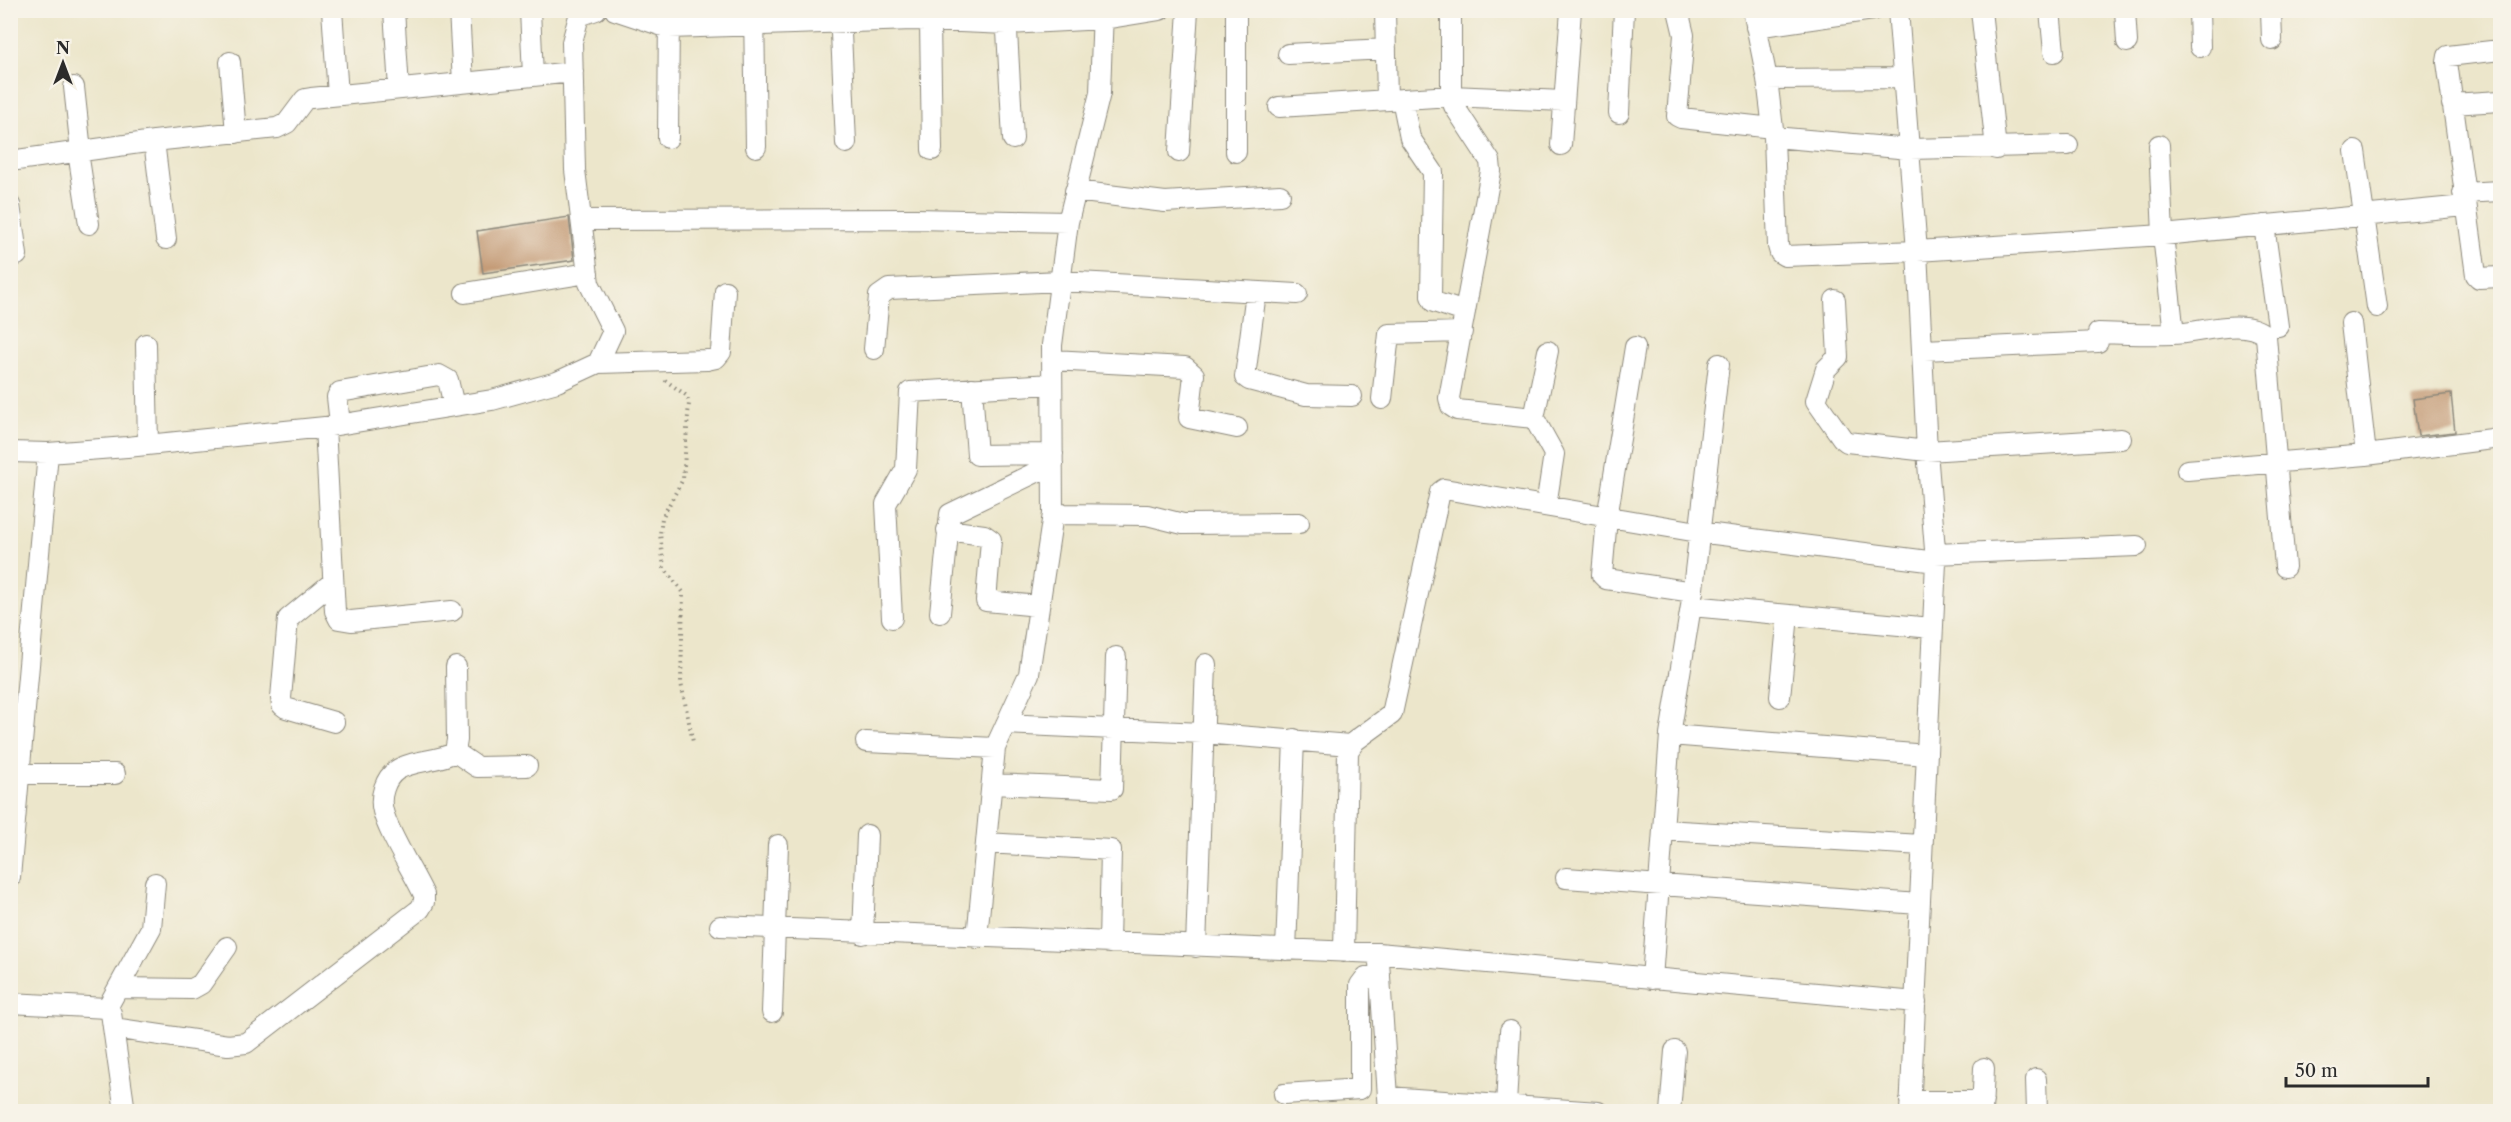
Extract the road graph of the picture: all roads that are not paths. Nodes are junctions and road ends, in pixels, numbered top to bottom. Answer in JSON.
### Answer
{"nodes":[{"id":1,"x":332,"y":10,"type":"edge"},
{"id":2,"x":394,"y":10,"type":"edge"},
{"id":3,"x":459,"y":10,"type":"edge"},
{"id":4,"x":530,"y":10,"type":"edge"},
{"id":5,"x":596,"y":10,"type":"edge"},
{"id":6,"x":615,"y":10,"type":"edge"},
{"id":7,"x":1160,"y":10,"type":"edge"},
{"id":8,"x":1188,"y":10,"type":"edge"},
{"id":9,"x":1236,"y":10,"type":"edge"},
{"id":10,"x":1385,"y":10,"type":"edge"},
{"id":11,"x":1450,"y":10,"type":"edge"},
{"id":12,"x":1571,"y":10,"type":"edge"},
{"id":13,"x":1624,"y":10,"type":"edge"},
{"id":14,"x":1678,"y":10,"type":"edge"},
{"id":15,"x":1873,"y":10,"type":"edge"},
{"id":16,"x":1898,"y":10,"type":"edge"},
{"id":17,"x":1981,"y":10,"type":"edge"},
{"id":18,"x":2050,"y":10,"type":"edge"},
{"id":19,"x":2125,"y":10,"type":"edge"},
{"id":20,"x":2199,"y":10,"type":"edge"},
{"id":21,"x":2271,"y":10,"type":"edge"},
{"id":22,"x":1104,"y":15,"type":"edge"},
{"id":23,"x":841,"y":17,"type":"edge"},
{"id":24,"x":919,"y":17,"type":"edge"},
{"id":25,"x":1006,"y":17,"type":"edge"},
{"id":26,"x":754,"y":18,"type":"edge"},
{"id":27,"x":669,"y":19,"type":"edge"},
{"id":28,"x":1754,"y":19,"type":"edge"},
{"id":29,"x":2272,"y":40,"type":"dead end"},
{"id":30,"x":2127,"y":42,"type":"dead end"},
{"id":31,"x":2200,"y":47,"type":"dead end"},
{"id":32,"x":1386,"y":49,"type":"junction"},
{"id":33,"x":2500,"y":50,"type":"edge"},
{"id":34,"x":2054,"y":52,"type":"dead end"},
{"id":35,"x":1288,"y":54,"type":"dead end"},
{"id":36,"x":230,"y":62,"type":"dead end"},
{"id":37,"x":573,"y":72,"type":"junction"},
{"id":38,"x":533,"y":76,"type":"junction"},
{"id":39,"x":1903,"y":78,"type":"junction"},
{"id":40,"x":1767,"y":80,"type":"junction"},
{"id":41,"x":463,"y":83,"type":"junction"},
{"id":42,"x":74,"y":87,"type":"dead end"},
{"id":43,"x":399,"y":89,"type":"junction"},
{"id":44,"x":338,"y":95,"type":"junction"},
{"id":45,"x":1451,"y":96,"type":"junction"},
{"id":46,"x":1395,"y":100,"type":"junction"},
{"id":47,"x":1564,"y":101,"type":"junction"},
{"id":48,"x":2500,"y":101,"type":"edge"},
{"id":49,"x":2452,"y":104,"type":"junction"},
{"id":50,"x":1279,"y":107,"type":"dead end"},
{"id":51,"x":1619,"y":113,"type":"dead end"},
{"id":52,"x":1773,"y":132,"type":"junction"},
{"id":53,"x":236,"y":133,"type":"junction"},
{"id":54,"x":668,"y":138,"type":"dead end"},
{"id":55,"x":1013,"y":139,"type":"dead end"},
{"id":56,"x":154,"y":141,"type":"junction"},
{"id":57,"x":846,"y":143,"type":"dead end"},
{"id":58,"x":1561,"y":145,"type":"dead end"},
{"id":59,"x":2068,"y":145,"type":"dead end"},
{"id":60,"x":2159,"y":145,"type":"dead end"},
{"id":61,"x":756,"y":147,"type":"dead end"},
{"id":62,"x":1910,"y":149,"type":"junction"},
{"id":63,"x":1996,"y":149,"type":"junction"},
{"id":64,"x":932,"y":150,"type":"dead end"},
{"id":65,"x":79,"y":151,"type":"junction"},
{"id":66,"x":2355,"y":151,"type":"dead end"},
{"id":67,"x":1179,"y":152,"type":"dead end"},
{"id":68,"x":1236,"y":152,"type":"dead end"},
{"id":69,"x":10,"y":160,"type":"edge"},
{"id":70,"x":1075,"y":191,"type":"junction"},
{"id":71,"x":2500,"y":191,"type":"edge"},
{"id":72,"x":1280,"y":195,"type":"dead end"},
{"id":73,"x":2464,"y":200,"type":"junction"},
{"id":74,"x":10,"y":205,"type":"edge"},
{"id":75,"x":2364,"y":215,"type":"junction"},
{"id":76,"x":581,"y":220,"type":"junction"},
{"id":77,"x":1068,"y":222,"type":"junction"},
{"id":78,"x":89,"y":224,"type":"dead end"},
{"id":79,"x":2264,"y":225,"type":"junction"},
{"id":80,"x":2163,"y":235,"type":"junction"},
{"id":81,"x":166,"y":239,"type":"dead end"},
{"id":82,"x":1917,"y":251,"type":"junction"},
{"id":83,"x":16,"y":255,"type":"dead end"},
{"id":84,"x":588,"y":273,"type":"junction"},
{"id":85,"x":2500,"y":277,"type":"edge"},
{"id":86,"x":1060,"y":281,"type":"junction"},
{"id":87,"x":725,"y":291,"type":"dead end"},
{"id":88,"x":1256,"y":292,"type":"junction"},
{"id":89,"x":465,"y":293,"type":"dead end"},
{"id":90,"x":1298,"y":294,"type":"dead end"},
{"id":91,"x":1834,"y":300,"type":"dead end"},
{"id":92,"x":2377,"y":307,"type":"dead end"},
{"id":93,"x":1466,"y":312,"type":"junction"},
{"id":94,"x":2351,"y":323,"type":"dead end"},
{"id":95,"x":2278,"y":326,"type":"dead end"},
{"id":96,"x":1462,"y":332,"type":"junction"},
{"id":97,"x":2174,"y":334,"type":"junction"},
{"id":98,"x":146,"y":344,"type":"dead end"},
{"id":99,"x":1635,"y":347,"type":"dead end"},
{"id":100,"x":874,"y":349,"type":"dead end"},
{"id":101,"x":1924,"y":350,"type":"junction"},
{"id":102,"x":1548,"y":351,"type":"dead end"},
{"id":103,"x":1052,"y":360,"type":"junction"},
{"id":104,"x":598,"y":363,"type":"junction"},
{"id":105,"x":1719,"y":364,"type":"dead end"},
{"id":106,"x":1052,"y":384,"type":"junction"},
{"id":107,"x":972,"y":388,"type":"junction"},
{"id":108,"x":1352,"y":396,"type":"dead end"},
{"id":109,"x":1382,"y":399,"type":"dead end"},
{"id":110,"x":453,"y":406,"type":"junction"},
{"id":111,"x":1534,"y":418,"type":"junction"},
{"id":112,"x":332,"y":426,"type":"junction"},
{"id":113,"x":1237,"y":428,"type":"dead end"},
{"id":114,"x":2500,"y":438,"type":"edge"},
{"id":115,"x":2121,"y":439,"type":"dead end"},
{"id":116,"x":148,"y":445,"type":"junction"},
{"id":117,"x":1927,"y":451,"type":"junction"},
{"id":118,"x":10,"y":452,"type":"edge"},
{"id":119,"x":48,"y":453,"type":"junction"},
{"id":120,"x":2366,"y":455,"type":"junction"},
{"id":121,"x":1053,"y":459,"type":"junction"},
{"id":122,"x":2276,"y":464,"type":"junction"},
{"id":123,"x":2187,"y":470,"type":"dead end"},
{"id":124,"x":1546,"y":506,"type":"junction"},
{"id":125,"x":1053,"y":514,"type":"junction"},
{"id":126,"x":1607,"y":518,"type":"junction"},
{"id":127,"x":1299,"y":523,"type":"dead end"},
{"id":128,"x":946,"y":530,"type":"junction"},
{"id":129,"x":1698,"y":532,"type":"junction"},
{"id":130,"x":2137,"y":546,"type":"dead end"},
{"id":131,"x":1935,"y":558,"type":"junction"},
{"id":132,"x":2285,"y":567,"type":"dead end"},
{"id":133,"x":333,"y":582,"type":"junction"},
{"id":134,"x":1692,"y":599,"type":"junction"},
{"id":135,"x":1040,"y":606,"type":"junction"},
{"id":136,"x":452,"y":611,"type":"dead end"},
{"id":137,"x":940,"y":613,"type":"dead end"},
{"id":138,"x":1788,"y":615,"type":"junction"},
{"id":139,"x":892,"y":618,"type":"dead end"},
{"id":140,"x":1932,"y":628,"type":"junction"},
{"id":141,"x":1116,"y":657,"type":"dead end"},
{"id":142,"x":1206,"y":664,"type":"dead end"},
{"id":143,"x":456,"y":667,"type":"dead end"},
{"id":144,"x":1780,"y":697,"type":"dead end"},
{"id":145,"x":334,"y":722,"type":"dead end"},
{"id":146,"x":1005,"y":724,"type":"junction"},
{"id":147,"x":1113,"y":729,"type":"junction"},
{"id":148,"x":1202,"y":733,"type":"junction"},
{"id":149,"x":1670,"y":735,"type":"junction"},
{"id":150,"x":1294,"y":739,"type":"junction"},
{"id":151,"x":866,"y":742,"type":"dead end"},
{"id":152,"x":1350,"y":745,"type":"junction"},
{"id":153,"x":995,"y":748,"type":"junction"},
{"id":154,"x":455,"y":752,"type":"junction"},
{"id":155,"x":1927,"y":755,"type":"junction"},
{"id":156,"x":526,"y":766,"type":"dead end"},
{"id":157,"x":20,"y":774,"type":"junction"},
{"id":158,"x":115,"y":774,"type":"dead end"},
{"id":159,"x":992,"y":784,"type":"junction"},
{"id":160,"x":1664,"y":830,"type":"junction"},
{"id":161,"x":867,"y":835,"type":"dead end"},
{"id":162,"x":986,"y":843,"type":"junction"},
{"id":163,"x":778,"y":845,"type":"dead end"},
{"id":164,"x":1922,"y":845,"type":"junction"},
{"id":165,"x":10,"y":877,"type":"edge"},
{"id":166,"x":1566,"y":878,"type":"dead end"},
{"id":167,"x":155,"y":883,"type":"dead end"},
{"id":168,"x":1660,"y":886,"type":"junction"},
{"id":169,"x":1918,"y":904,"type":"junction"},
{"id":170,"x":720,"y":926,"type":"dead end"},
{"id":171,"x":775,"y":930,"type":"junction"},
{"id":172,"x":863,"y":934,"type":"junction"},
{"id":173,"x":977,"y":938,"type":"junction"},
{"id":174,"x":1109,"y":944,"type":"junction"},
{"id":175,"x":227,"y":947,"type":"dead end"},
{"id":176,"x":1196,"y":947,"type":"junction"},
{"id":177,"x":1286,"y":950,"type":"junction"},
{"id":178,"x":1344,"y":952,"type":"junction"},
{"id":179,"x":1378,"y":953,"type":"junction"},
{"id":180,"x":1380,"y":975,"type":"junction"},
{"id":181,"x":1652,"y":979,"type":"junction"},
{"id":182,"x":119,"y":988,"type":"junction"},
{"id":183,"x":10,"y":1002,"type":"edge"},
{"id":184,"x":1916,"y":1002,"type":"junction"},
{"id":185,"x":107,"y":1008,"type":"junction"},
{"id":186,"x":772,"y":1012,"type":"dead end"},
{"id":187,"x":113,"y":1028,"type":"junction"},
{"id":188,"x":1510,"y":1031,"type":"dead end"},
{"id":189,"x":1675,"y":1051,"type":"dead end"},
{"id":190,"x":1984,"y":1068,"type":"dead end"},
{"id":191,"x":2036,"y":1078,"type":"dead end"},
{"id":192,"x":1284,"y":1094,"type":"dead end"},
{"id":193,"x":1389,"y":1104,"type":"edge"},
{"id":194,"x":1506,"y":1105,"type":"junction"},
{"id":195,"x":1910,"y":1106,"type":"edge"},
{"id":196,"x":1983,"y":1106,"type":"edge"},
{"id":197,"x":125,"y":1112,"type":"edge"},
{"id":198,"x":1598,"y":1112,"type":"edge"},
{"id":199,"x":1670,"y":1112,"type":"edge"},
{"id":200,"x":2037,"y":1112,"type":"edge"}],
"edges":[{"from":1,"to":44,"type":"street"},
{"from":2,"to":43,"type":"street"},
{"from":3,"to":41,"type":"street"},
{"from":4,"to":38,"type":"street"},
{"from":5,"to":37,"type":"street"},
{"from":6,"to":27,"type":"street"},
{"from":7,"to":22,"type":"street"},
{"from":8,"to":67,"type":"street"},
{"from":9,"to":68,"type":"street"},
{"from":10,"to":32,"type":"street"},
{"from":11,"to":45,"type":"street"},
{"from":12,"to":47,"type":"street"},
{"from":13,"to":51,"type":"street"},
{"from":14,"to":52,"type":"street"},
{"from":15,"to":28,"type":"street"},
{"from":16,"to":39,"type":"street"},
{"from":17,"to":63,"type":"street"},
{"from":18,"to":34,"type":"street"},
{"from":19,"to":30,"type":"street"},
{"from":20,"to":31,"type":"street"},
{"from":21,"to":29,"type":"street"},
{"from":22,"to":25,"type":"street"},
{"from":22,"to":70,"type":"street"},
{"from":23,"to":24,"type":"street"},
{"from":23,"to":26,"type":"street"},
{"from":23,"to":57,"type":"street"},
{"from":24,"to":25,"type":"street"},
{"from":24,"to":64,"type":"street"},
{"from":25,"to":55,"type":"street"},
{"from":26,"to":27,"type":"street"},
{"from":26,"to":61,"type":"street"},
{"from":27,"to":54,"type":"street"},
{"from":28,"to":40,"type":"street"},
{"from":32,"to":35,"type":"street"},
{"from":32,"to":46,"type":"street"},
{"from":33,"to":49,"type":"street"},
{"from":36,"to":53,"type":"street"},
{"from":37,"to":38,"type":"street"},
{"from":37,"to":76,"type":"street"},
{"from":38,"to":41,"type":"street"},
{"from":39,"to":40,"type":"street"},
{"from":39,"to":62,"type":"street"},
{"from":40,"to":52,"type":"street"},
{"from":41,"to":43,"type":"street"},
{"from":42,"to":65,"type":"street"},
{"from":43,"to":44,"type":"street"},
{"from":44,"to":53,"type":"street"},
{"from":45,"to":46,"type":"street"},
{"from":45,"to":47,"type":"street"},
{"from":45,"to":93,"type":"street"},
{"from":46,"to":50,"type":"street"},
{"from":46,"to":93,"type":"street"},
{"from":47,"to":58,"type":"street"},
{"from":48,"to":49,"type":"street"},
{"from":49,"to":73,"type":"street"},
{"from":52,"to":62,"type":"street"},
{"from":52,"to":82,"type":"street"},
{"from":53,"to":56,"type":"street"},
{"from":56,"to":65,"type":"street"},
{"from":56,"to":81,"type":"street"},
{"from":59,"to":63,"type":"street"},
{"from":60,"to":80,"type":"street"},
{"from":62,"to":63,"type":"street"},
{"from":62,"to":82,"type":"street"},
{"from":65,"to":69,"type":"street"},
{"from":65,"to":78,"type":"street"},
{"from":66,"to":75,"type":"street"},
{"from":70,"to":72,"type":"street"},
{"from":70,"to":77,"type":"street"},
{"from":71,"to":73,"type":"street"},
{"from":73,"to":75,"type":"street"},
{"from":73,"to":85,"type":"street"},
{"from":74,"to":83,"type":"street"},
{"from":75,"to":79,"type":"street"},
{"from":75,"to":92,"type":"street"},
{"from":76,"to":77,"type":"street"},
{"from":76,"to":84,"type":"street"},
{"from":77,"to":86,"type":"street"},
{"from":79,"to":80,"type":"street"},
{"from":79,"to":95,"type":"street"},
{"from":80,"to":82,"type":"street"},
{"from":80,"to":97,"type":"street"},
{"from":82,"to":101,"type":"street"},
{"from":84,"to":89,"type":"street"},
{"from":84,"to":104,"type":"street"},
{"from":86,"to":88,"type":"street"},
{"from":86,"to":100,"type":"street"},
{"from":86,"to":103,"type":"street"},
{"from":87,"to":104,"type":"street"},
{"from":88,"to":90,"type":"street"},
{"from":88,"to":108,"type":"street"},
{"from":91,"to":117,"type":"street"},
{"from":93,"to":96,"type":"street"},
{"from":94,"to":120,"type":"street"},
{"from":96,"to":109,"type":"street"},
{"from":96,"to":111,"type":"street"},
{"from":97,"to":101,"type":"street"},
{"from":97,"to":122,"type":"street"},
{"from":98,"to":116,"type":"street"},
{"from":99,"to":126,"type":"street"},
{"from":101,"to":117,"type":"street"},
{"from":102,"to":111,"type":"street"},
{"from":103,"to":106,"type":"street"},
{"from":103,"to":113,"type":"street"},
{"from":104,"to":110,"type":"street"},
{"from":105,"to":129,"type":"street"},
{"from":106,"to":107,"type":"street"},
{"from":106,"to":121,"type":"street"},
{"from":107,"to":121,"type":"street"},
{"from":107,"to":139,"type":"street"},
{"from":110,"to":112,"type":"street"},
{"from":110,"to":112,"type":"street"},
{"from":111,"to":124,"type":"street"},
{"from":112,"to":116,"type":"street"},
{"from":112,"to":133,"type":"street"},
{"from":114,"to":120,"type":"street"},
{"from":115,"to":117,"type":"street"},
{"from":116,"to":119,"type":"street"},
{"from":117,"to":131,"type":"street"},
{"from":118,"to":119,"type":"street"},
{"from":119,"to":157,"type":"street"},
{"from":120,"to":122,"type":"street"},
{"from":121,"to":125,"type":"street"},
{"from":121,"to":128,"type":"street"},
{"from":122,"to":123,"type":"street"},
{"from":122,"to":132,"type":"street"},
{"from":124,"to":126,"type":"street"},
{"from":124,"to":152,"type":"street"},
{"from":125,"to":127,"type":"street"},
{"from":125,"to":135,"type":"street"},
{"from":126,"to":129,"type":"street"},
{"from":126,"to":134,"type":"street"},
{"from":128,"to":135,"type":"street"},
{"from":128,"to":137,"type":"street"},
{"from":129,"to":131,"type":"street"},
{"from":129,"to":134,"type":"street"},
{"from":130,"to":131,"type":"street"},
{"from":131,"to":140,"type":"street"},
{"from":133,"to":136,"type":"street"},
{"from":133,"to":145,"type":"street"},
{"from":134,"to":138,"type":"street"},
{"from":134,"to":149,"type":"street"},
{"from":135,"to":146,"type":"street"},
{"from":138,"to":140,"type":"street"},
{"from":138,"to":144,"type":"street"},
{"from":140,"to":155,"type":"street"},
{"from":141,"to":147,"type":"street"},
{"from":142,"to":148,"type":"street"},
{"from":143,"to":154,"type":"street"},
{"from":146,"to":147,"type":"street"},
{"from":146,"to":153,"type":"street"},
{"from":147,"to":148,"type":"street"},
{"from":147,"to":159,"type":"street"},
{"from":148,"to":150,"type":"street"},
{"from":148,"to":176,"type":"street"},
{"from":149,"to":155,"type":"street"},
{"from":149,"to":160,"type":"street"},
{"from":150,"to":152,"type":"street"},
{"from":150,"to":177,"type":"street"},
{"from":151,"to":153,"type":"street"},
{"from":152,"to":178,"type":"street"},
{"from":153,"to":159,"type":"street"},
{"from":154,"to":156,"type":"street"},
{"from":154,"to":187,"type":"street"},
{"from":155,"to":164,"type":"street"},
{"from":157,"to":158,"type":"street"},
{"from":157,"to":165,"type":"street"},
{"from":159,"to":162,"type":"street"},
{"from":160,"to":164,"type":"street"},
{"from":160,"to":168,"type":"street"},
{"from":161,"to":172,"type":"street"},
{"from":162,"to":173,"type":"street"},
{"from":162,"to":174,"type":"street"},
{"from":163,"to":171,"type":"street"},
{"from":164,"to":169,"type":"street"},
{"from":166,"to":168,"type":"street"},
{"from":167,"to":182,"type":"street"},
{"from":168,"to":169,"type":"street"},
{"from":168,"to":181,"type":"street"},
{"from":169,"to":184,"type":"street"},
{"from":170,"to":171,"type":"street"},
{"from":171,"to":172,"type":"street"},
{"from":171,"to":186,"type":"street"},
{"from":172,"to":173,"type":"street"},
{"from":173,"to":174,"type":"street"},
{"from":174,"to":176,"type":"street"},
{"from":175,"to":182,"type":"street"},
{"from":176,"to":177,"type":"street"},
{"from":177,"to":178,"type":"street"},
{"from":178,"to":179,"type":"street"},
{"from":179,"to":180,"type":"street"},
{"from":179,"to":181,"type":"street"},
{"from":180,"to":192,"type":"street"},
{"from":180,"to":193,"type":"street"},
{"from":181,"to":184,"type":"street"},
{"from":182,"to":185,"type":"street"},
{"from":183,"to":185,"type":"street"},
{"from":184,"to":195,"type":"street"},
{"from":185,"to":187,"type":"street"},
{"from":187,"to":197,"type":"street"},
{"from":188,"to":194,"type":"street"},
{"from":189,"to":199,"type":"street"},
{"from":190,"to":196,"type":"street"},
{"from":191,"to":200,"type":"street"},
{"from":193,"to":194,"type":"street"},
{"from":194,"to":198,"type":"street"},
{"from":195,"to":196,"type":"street"}]}
